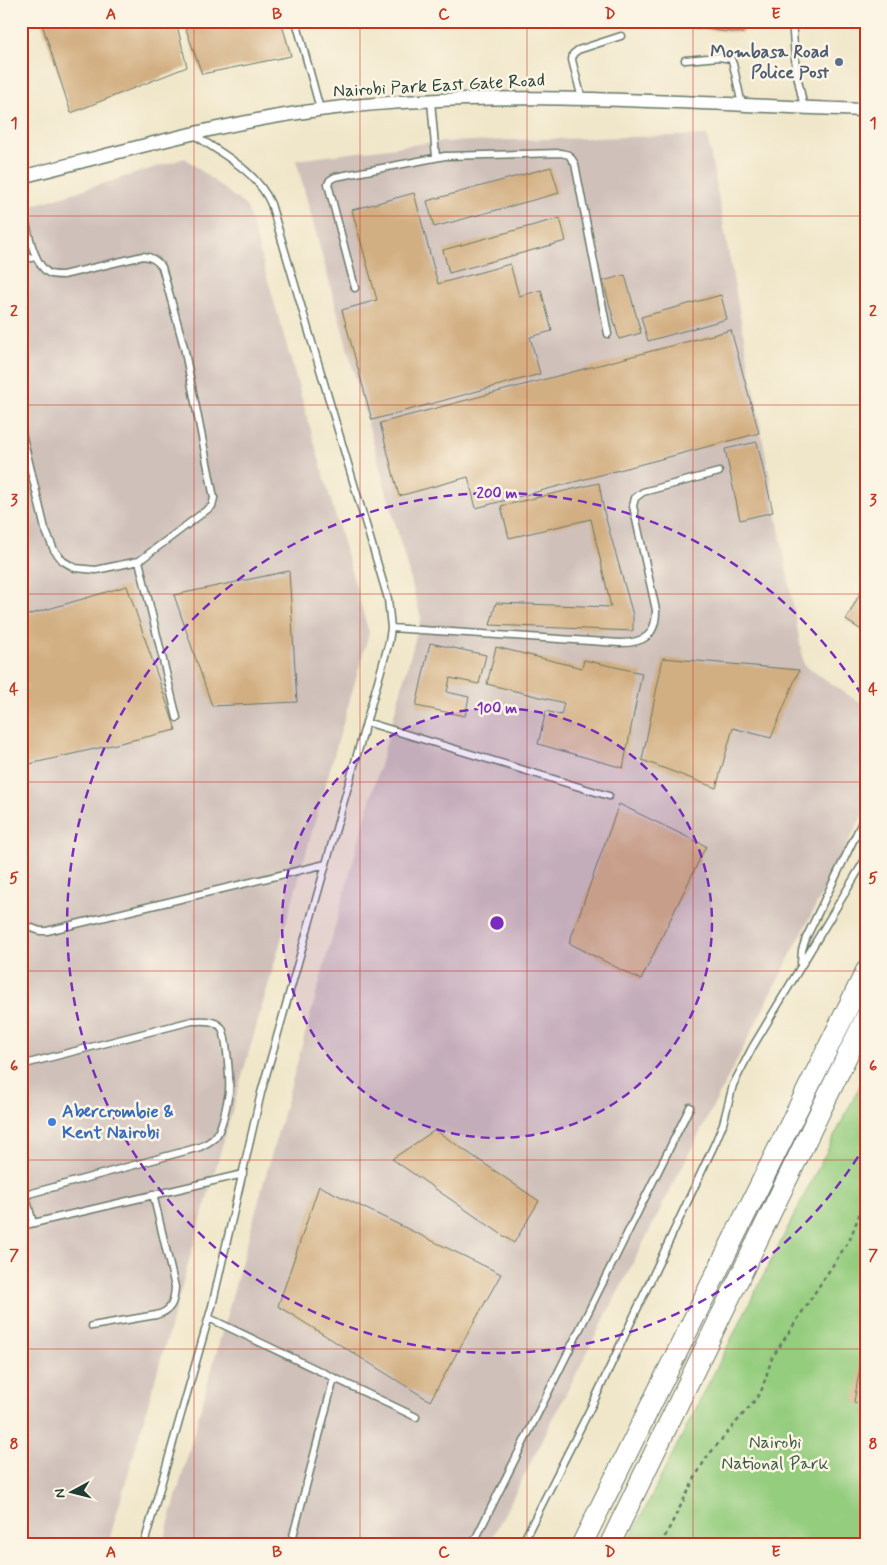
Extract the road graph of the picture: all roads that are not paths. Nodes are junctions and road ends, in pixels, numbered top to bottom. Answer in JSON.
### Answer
{"nodes":[{"id":1,"x":296,"y":21,"type":"edge"},
{"id":2,"x":792,"y":21,"type":"edge"},
{"id":3,"x":621,"y":36,"type":"dead end"},
{"id":4,"x":685,"y":60,"type":"dead end"},
{"id":5,"x":582,"y":99,"type":"junction"},
{"id":6,"x":431,"y":101,"type":"junction"},
{"id":7,"x":742,"y":104,"type":"junction"},
{"id":8,"x":804,"y":108,"type":"junction"},
{"id":9,"x":320,"y":110,"type":"junction"},
{"id":10,"x":866,"y":110,"type":"edge"},
{"id":11,"x":192,"y":134,"type":"junction"},
{"id":12,"x":436,"y":157,"type":"junction"},
{"id":13,"x":21,"y":176,"type":"edge"},
{"id":14,"x":21,"y":202,"type":"edge"},
{"id":15,"x":35,"y":257,"type":"junction"},
{"id":16,"x":21,"y":260,"type":"edge"},
{"id":17,"x":355,"y":288,"type":"dead end"},
{"id":18,"x":608,"y":334,"type":"dead end"},
{"id":19,"x":21,"y":429,"type":"edge"},
{"id":20,"x":719,"y":472,"type":"dead end"},
{"id":21,"x":139,"y":560,"type":"junction"},
{"id":22,"x":391,"y":628,"type":"junction"},
{"id":23,"x":177,"y":718,"type":"dead end"},
{"id":24,"x":366,"y":722,"type":"junction"},
{"id":25,"x":609,"y":796,"type":"dead end"},
{"id":26,"x":866,"y":814,"type":"edge"},
{"id":27,"x":866,"y":858,"type":"edge"},
{"id":28,"x":326,"y":864,"type":"junction"},
{"id":29,"x":21,"y":924,"type":"edge"},
{"id":30,"x":800,"y":967,"type":"junction"},
{"id":31,"x":866,"y":971,"type":"edge"},
{"id":32,"x":866,"y":1018,"type":"edge"},
{"id":33,"x":21,"y":1065,"type":"edge"},
{"id":34,"x":690,"y":1107,"type":"dead end"},
{"id":35,"x":242,"y":1174,"type":"junction"},
{"id":36,"x":21,"y":1180,"type":"edge"},
{"id":37,"x":153,"y":1194,"type":"junction"},
{"id":38,"x":25,"y":1195,"type":"junction"},
{"id":39,"x":33,"y":1223,"type":"junction"},
{"id":40,"x":21,"y":1226,"type":"edge"},
{"id":41,"x":208,"y":1318,"type":"junction"},
{"id":42,"x":92,"y":1326,"type":"dead end"},
{"id":43,"x":334,"y":1378,"type":"junction"},
{"id":44,"x":416,"y":1417,"type":"dead end"},
{"id":45,"x":144,"y":1544,"type":"edge"},
{"id":46,"x":291,"y":1544,"type":"edge"},
{"id":47,"x":473,"y":1544,"type":"edge"},
{"id":48,"x":522,"y":1544,"type":"edge"},
{"id":49,"x":582,"y":1544,"type":"edge"},
{"id":50,"x":610,"y":1544,"type":"edge"}],
"edges":[{"from":1,"to":9,"type":"lane"},
{"from":2,"to":8,"type":"lane"},
{"from":3,"to":5,"type":"lane"},
{"from":4,"to":7,"type":"lane"},
{"from":5,"to":6,"type":"street","name":"Nairobi Park East Gate Road"},
{"from":5,"to":7,"type":"street","name":"Nairobi Park East Gate Road"},
{"from":6,"to":9,"type":"street","name":"Nairobi Park East Gate Road"},
{"from":6,"to":12,"type":"lane"},
{"from":7,"to":8,"type":"street","name":"Nairobi Park East Gate Road"},
{"from":8,"to":10,"type":"street","name":"Nairobi Park East Gate Road"},
{"from":9,"to":11,"type":"street","name":"Nairobi Park East Gate Road"},
{"from":11,"to":13,"type":"street","name":"Nairobi Park East Gate Road"},
{"from":11,"to":22,"type":"lane"},
{"from":12,"to":17,"type":"lane"},
{"from":12,"to":18,"type":"lane"},
{"from":14,"to":15,"type":"lane"},
{"from":15,"to":16,"type":"lane"},
{"from":15,"to":21,"type":"lane"},
{"from":19,"to":21,"type":"lane"},
{"from":20,"to":22,"type":"lane"},
{"from":21,"to":23,"type":"lane"},
{"from":22,"to":24,"type":"lane"},
{"from":24,"to":25,"type":"lane"},
{"from":24,"to":28,"type":"lane"},
{"from":26,"to":30,"type":"lane"},
{"from":27,"to":30,"type":"lane"},
{"from":28,"to":29,"type":"lane"},
{"from":28,"to":35,"type":"lane"},
{"from":30,"to":48,"type":"lane"},
{"from":31,"to":49,"type":"main road"},
{"from":32,"to":50,"type":"main road"},
{"from":33,"to":38,"type":"lane"},
{"from":34,"to":47,"type":"lane"},
{"from":35,"to":37,"type":"lane"},
{"from":35,"to":41,"type":"lane"},
{"from":36,"to":38,"type":"lane"},
{"from":37,"to":39,"type":"lane"},
{"from":37,"to":42,"type":"lane"},
{"from":38,"to":39,"type":"lane"},
{"from":39,"to":40,"type":"lane"},
{"from":41,"to":43,"type":"lane"},
{"from":41,"to":45,"type":"lane"},
{"from":43,"to":44,"type":"lane"},
{"from":43,"to":46,"type":"lane"}]}
